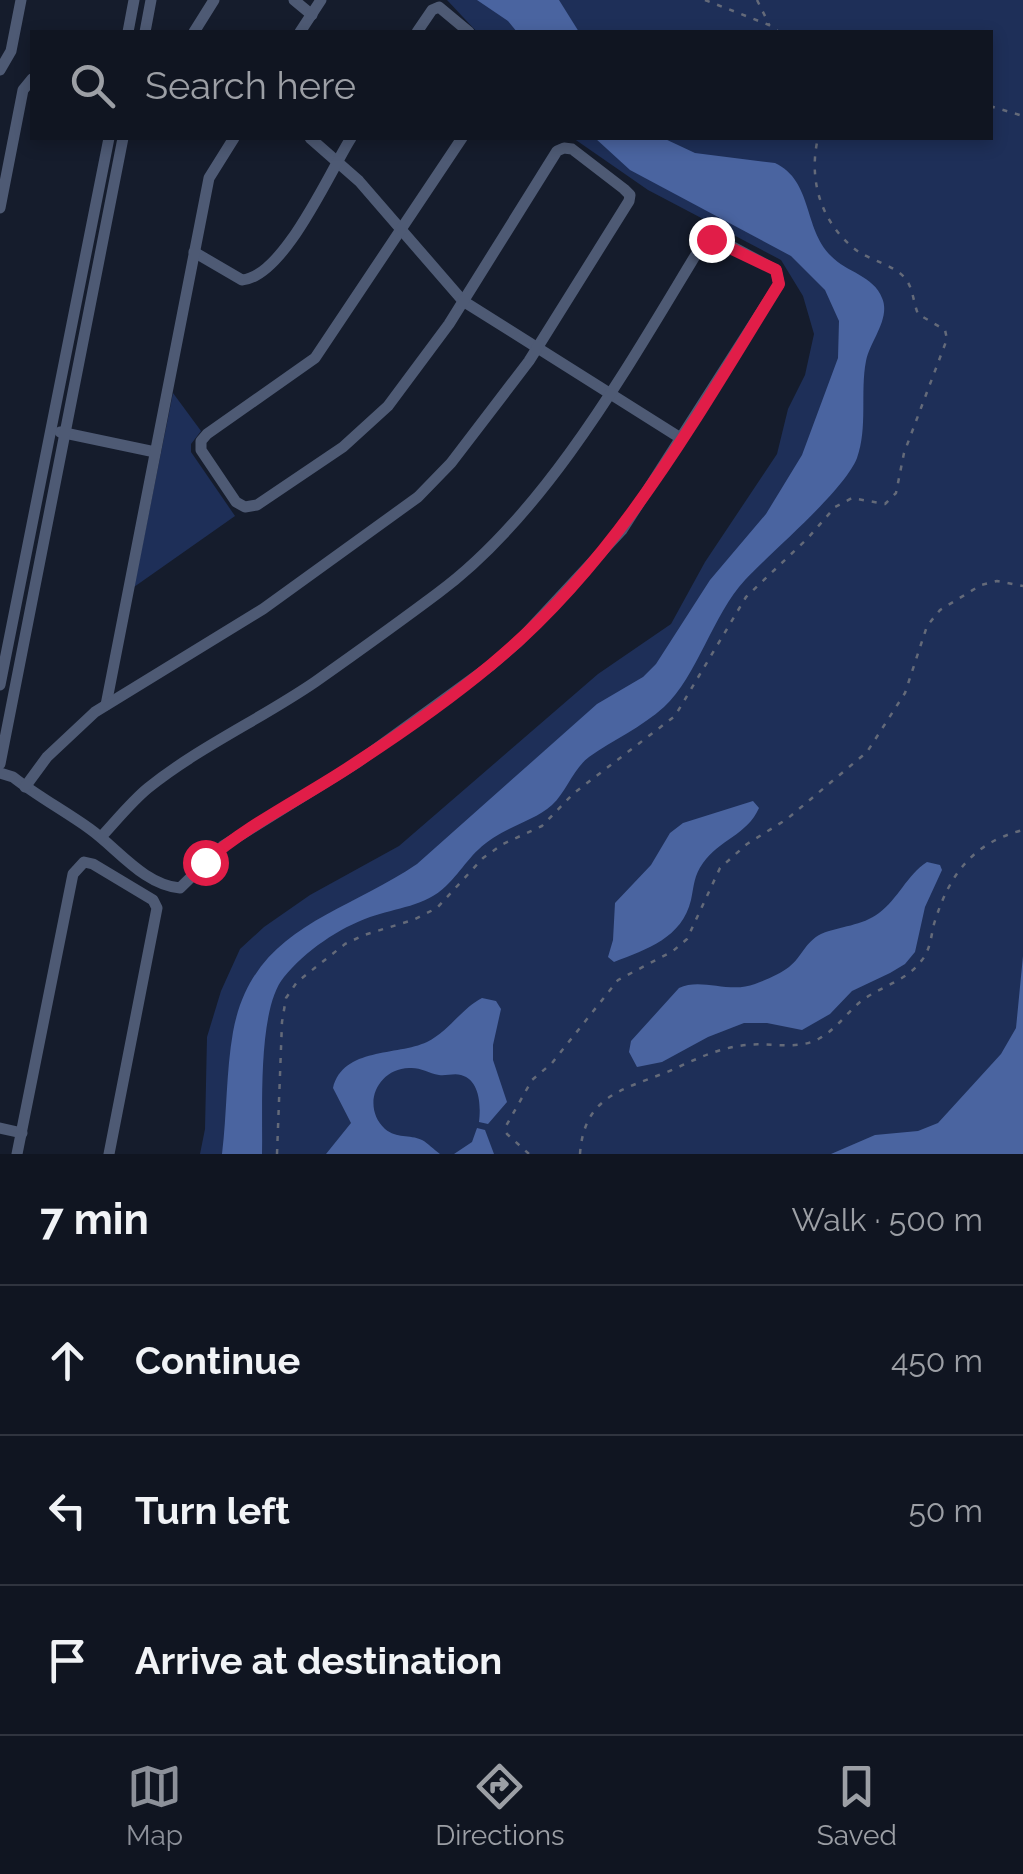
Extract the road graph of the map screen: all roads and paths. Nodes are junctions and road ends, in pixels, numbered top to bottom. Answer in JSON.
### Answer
{"nodes":[{"id":1,"x":21,"y":0,"type":"edge"},
{"id":2,"x":134,"y":0,"type":"edge"},
{"id":3,"x":151,"y":0,"type":"edge"},
{"id":4,"x":214,"y":0,"type":"edge"},
{"id":5,"x":294,"y":0,"type":"edge"},
{"id":6,"x":321,"y":0,"type":"edge"},
{"id":7,"x":706,"y":0,"type":"edge"},
{"id":8,"x":757,"y":0,"type":"edge"},
{"id":9,"x":312,"y":15,"type":"junction"},
{"id":10,"x":769,"y":25,"type":"junction"},
{"id":11,"x":128,"y":30,"type":"edge"},
{"id":12,"x":145,"y":30,"type":"edge"},
{"id":13,"x":195,"y":30,"type":"edge"},
{"id":14,"x":301,"y":30,"type":"edge"},
{"id":15,"x":417,"y":30,"type":"edge"},
{"id":16,"x":467,"y":30,"type":"edge"},
{"id":17,"x":775,"y":30,"type":"edge"},
{"id":18,"x":0,"y":70,"type":"edge"},
{"id":19,"x":30,"y":81,"type":"edge"},
{"id":20,"x":993,"y":107,"type":"edge"},
{"id":21,"x":1023,"y":116,"type":"edge"},
{"id":22,"x":109,"y":140,"type":"edge"},
{"id":23,"x":123,"y":140,"type":"edge"},
{"id":24,"x":233,"y":140,"type":"edge"},
{"id":25,"x":313,"y":140,"type":"edge"},
{"id":26,"x":350,"y":140,"type":"edge"},
{"id":27,"x":461,"y":140,"type":"edge"},
{"id":28,"x":818,"y":140,"type":"edge"},
{"id":29,"x":339,"y":160,"type":"junction"},
{"id":30,"x":0,"y":208,"type":"edge"},
{"id":31,"x":400,"y":232,"type":"junction"},
{"id":32,"x":194,"y":252,"type":"junction"},
{"id":33,"x":464,"y":301,"type":"junction"},
{"id":34,"x":538,"y":348,"type":"junction"},
{"id":35,"x":610,"y":394,"type":"junction"},
{"id":36,"x":50,"y":430,"type":"junction"},
{"id":37,"x":65,"y":434,"type":"junction"},
{"id":38,"x":682,"y":440,"type":"junction"},
{"id":39,"x":155,"y":452,"type":"junction"},
{"id":40,"x":1023,"y":586,"type":"edge"},
{"id":41,"x":0,"y":686,"type":"edge"},
{"id":42,"x":106,"y":705,"type":"junction"},
{"id":43,"x":0,"y":764,"type":"edge"},
{"id":44,"x":0,"y":773,"type":"edge"},
{"id":45,"x":25,"y":786,"type":"junction"},
{"id":46,"x":1023,"y":830,"type":"edge"},
{"id":47,"x":101,"y":837,"type":"junction"},
{"id":48,"x":0,"y":1128,"type":"edge"},
{"id":49,"x":22,"y":1133,"type":"junction"},
{"id":50,"x":18,"y":1154,"type":"edge"},
{"id":51,"x":109,"y":1154,"type":"edge"},
{"id":52,"x":277,"y":1154,"type":"edge"},
{"id":53,"x":529,"y":1154,"type":"edge"},
{"id":54,"x":580,"y":1154,"type":"edge"}],
"edges":[{"from":1,"to":18,"type":"street"},
{"from":2,"to":11,"type":"street"},
{"from":3,"to":12,"type":"street"},
{"from":4,"to":13,"type":"street"},
{"from":5,"to":9,"type":"street"},
{"from":6,"to":9,"type":"street"},
{"from":7,"to":10,"type":"path"},
{"from":8,"to":10,"type":"path"},
{"from":9,"to":14,"type":"street"},
{"from":10,"to":17,"type":"path"},
{"from":15,"to":16,"type":"street"},
{"from":19,"to":30,"type":"street"},
{"from":20,"to":21,"type":"path"},
{"from":22,"to":36,"type":"street"},
{"from":23,"to":37,"type":"street"},
{"from":24,"to":32,"type":"street"},
{"from":25,"to":29,"type":"street"},
{"from":26,"to":29,"type":"street"},
{"from":27,"to":31,"type":"street"},
{"from":28,"to":52,"type":"path"},
{"from":29,"to":31,"type":"street"},
{"from":29,"to":32,"type":"street"},
{"from":31,"to":33,"type":"street"},
{"from":31,"to":33,"type":"street"},
{"from":32,"to":39,"type":"street"},
{"from":33,"to":34,"type":"street"},
{"from":33,"to":34,"type":"street"},
{"from":34,"to":35,"type":"street"},
{"from":34,"to":42,"type":"street"},
{"from":35,"to":38,"type":"street"},
{"from":35,"to":38,"type":"street"},
{"from":35,"to":47,"type":"street"},
{"from":36,"to":37,"type":"street"},
{"from":36,"to":41,"type":"street"},
{"from":37,"to":39,"type":"street"},
{"from":37,"to":43,"type":"street"},
{"from":38,"to":47,"type":"street"},
{"from":39,"to":42,"type":"street"},
{"from":40,"to":53,"type":"path"},
{"from":42,"to":45,"type":"street"},
{"from":44,"to":45,"type":"street"},
{"from":45,"to":47,"type":"street"},
{"from":46,"to":54,"type":"path"},
{"from":48,"to":49,"type":"street"},
{"from":49,"to":50,"type":"street"},
{"from":49,"to":51,"type":"street"}]}
